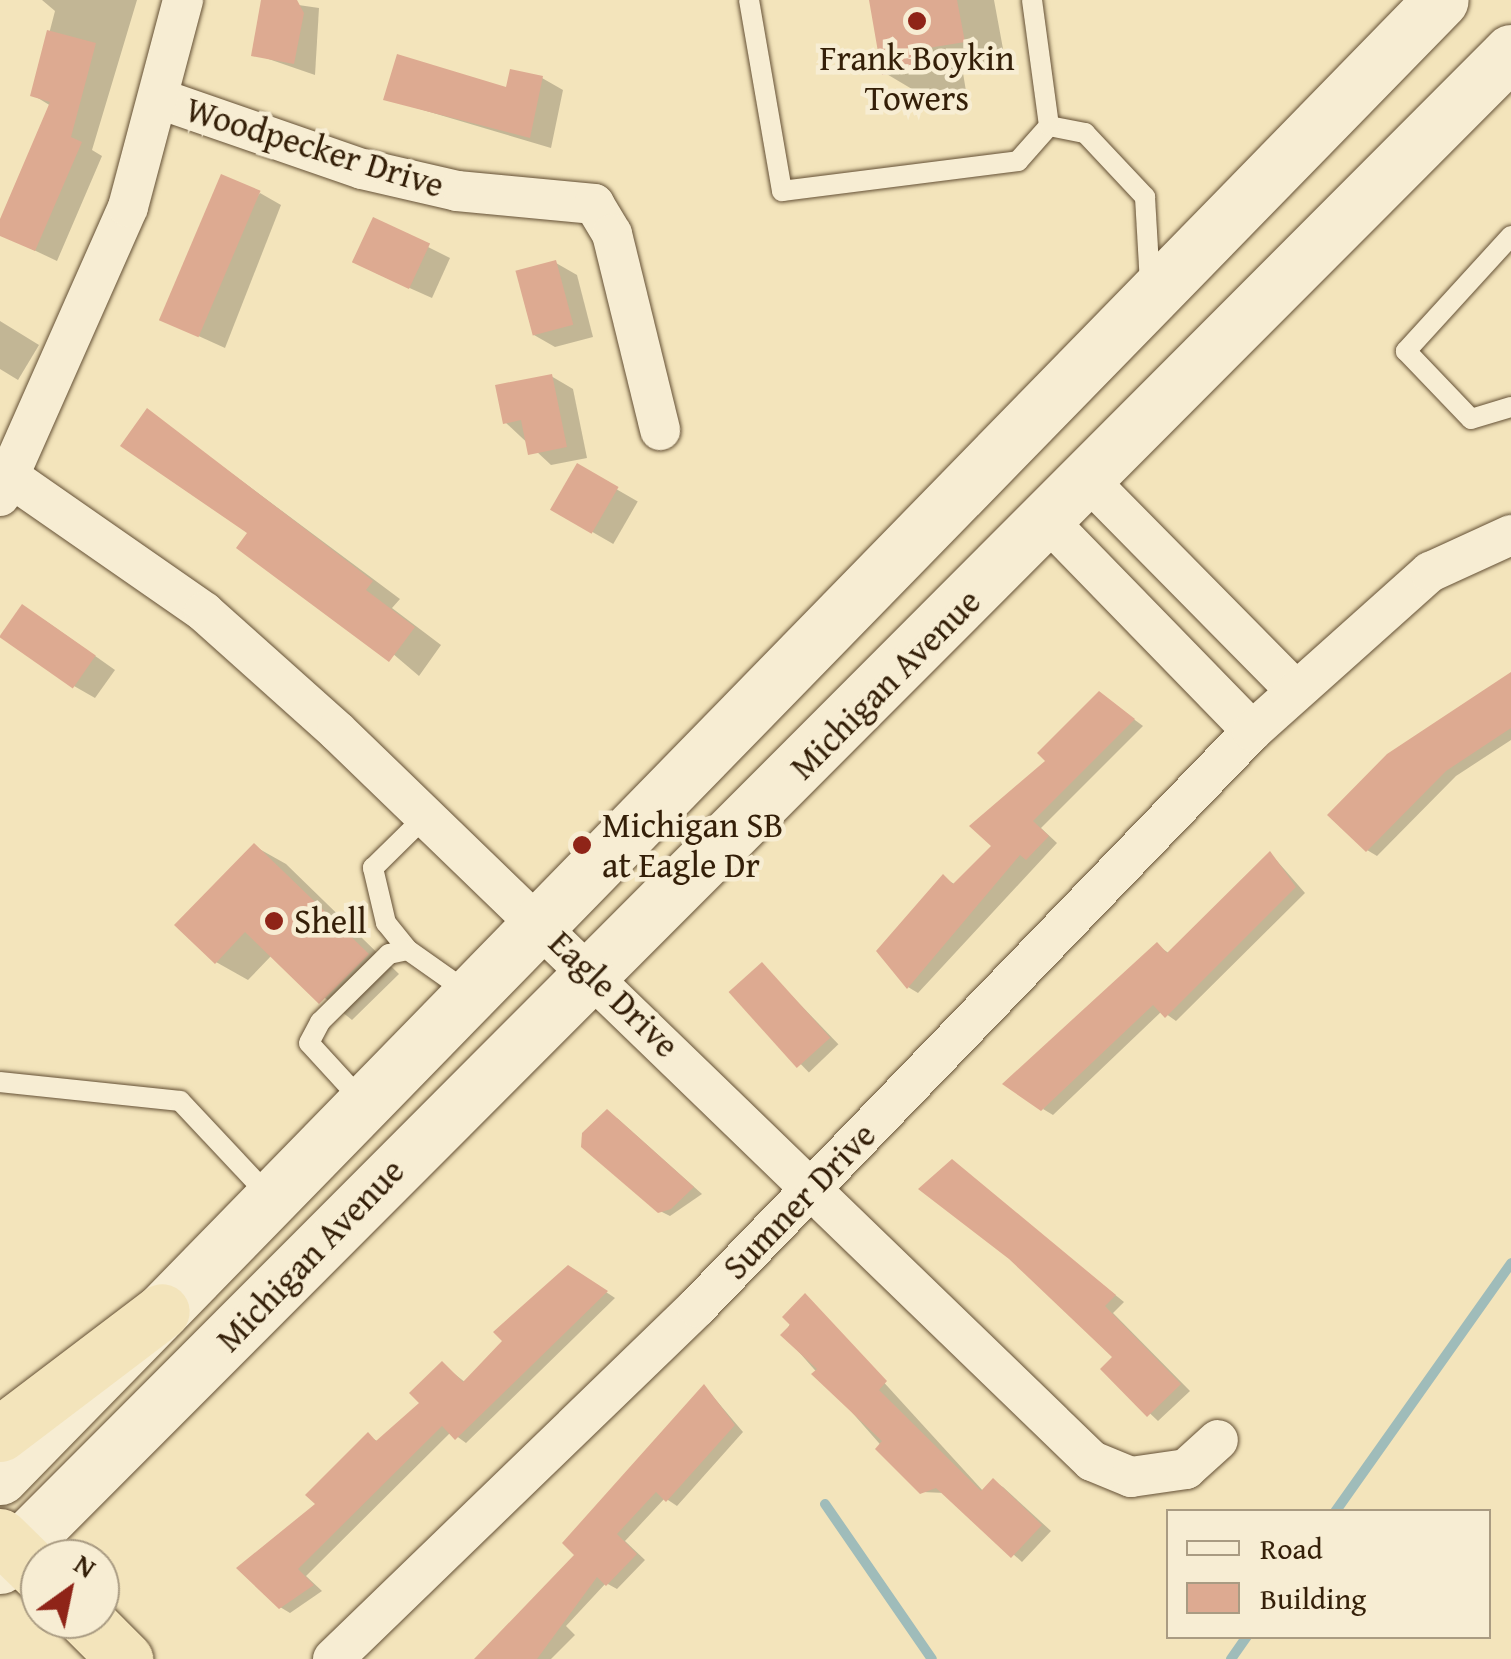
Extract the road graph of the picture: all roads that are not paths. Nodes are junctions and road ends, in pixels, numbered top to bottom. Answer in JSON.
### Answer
{"nodes":[{"id":1,"x":183,"y":0,"type":"edge"},
{"id":2,"x":749,"y":0,"type":"edge"},
{"id":3,"x":1032,"y":0,"type":"edge"},
{"id":4,"x":1441,"y":0,"type":"edge"},
{"id":5,"x":1511,"y":52,"type":"edge"},
{"id":6,"x":160,"y":99,"type":"junction"},
{"id":7,"x":1049,"y":126,"type":"junction"},
{"id":8,"x":1511,"y":236,"type":"edge"},
{"id":9,"x":1149,"y":294,"type":"junction"},
{"id":10,"x":1511,"y":407,"type":"edge"},
{"id":11,"x":660,"y":430,"type":"dead end"},
{"id":12,"x":3,"y":481,"type":"edge"},
{"id":13,"x":1089,"y":481,"type":"junction"},
{"id":14,"x":1048,"y":521,"type":"junction"},
{"id":15,"x":1511,"y":535,"type":"edge"},
{"id":16,"x":1296,"y":690,"type":"junction"},
{"id":17,"x":1252,"y":731,"type":"junction"},
{"id":18,"x":427,"y":815,"type":"junction"},
{"id":19,"x":543,"y":925,"type":"junction"},
{"id":20,"x":408,"y":950,"type":"junction"},
{"id":21,"x":596,"y":975,"type":"junction"},
{"id":22,"x":473,"y":996,"type":"junction"},
{"id":23,"x":0,"y":1082,"type":"edge"},
{"id":24,"x":366,"y":1104,"type":"junction"},
{"id":25,"x":813,"y":1186,"type":"junction"},
{"id":26,"x":272,"y":1199,"type":"junction"},
{"id":27,"x":162,"y":1311,"type":"junction"},
{"id":28,"x":0,"y":1434,"type":"edge"},
{"id":29,"x":1218,"y":1440,"type":"dead end"},
{"id":30,"x":0,"y":1477,"type":"edge"},
{"id":31,"x":14,"y":1557,"type":"edge"},
{"id":32,"x":105,"y":1639,"type":"edge"},
{"id":33,"x":125,"y":1659,"type":"edge"},
{"id":34,"x":334,"y":1659,"type":"edge"}],
"edges":[{"from":1,"to":6,"type":"street"},
{"from":2,"to":7,"type":"lane"},
{"from":3,"to":7,"type":"lane"},
{"from":4,"to":9,"type":"main road","name":"Michigan Avenue"},
{"from":5,"to":13,"type":"main road","name":"Michigan Avenue"},
{"from":6,"to":11,"type":"street","name":"Woodpecker Drive"},
{"from":6,"to":12,"type":"street"},
{"from":7,"to":9,"type":"lane"},
{"from":8,"to":10,"type":"lane"},
{"from":9,"to":19,"type":"main road","name":"Michigan Avenue"},
{"from":12,"to":18,"type":"street","name":"Eagle Drive"},
{"from":13,"to":14,"type":"main road","name":"Michigan Avenue"},
{"from":13,"to":16,"type":"street"},
{"from":14,"to":17,"type":"street"},
{"from":14,"to":21,"type":"main road","name":"Michigan Avenue"},
{"from":15,"to":16,"type":"street","name":"Sumner Drive"},
{"from":16,"to":17,"type":"street","name":"Sumner Drive"},
{"from":17,"to":25,"type":"street","name":"Sumner Drive"},
{"from":18,"to":19,"type":"street","name":"Eagle Drive"},
{"from":18,"to":20,"type":"lane"},
{"from":19,"to":21,"type":"street","name":"Eagle Drive"},
{"from":19,"to":22,"type":"main road","name":"Michigan Avenue"},
{"from":20,"to":22,"type":"lane"},
{"from":20,"to":24,"type":"lane"},
{"from":21,"to":25,"type":"street","name":"Eagle Drive"},
{"from":21,"to":31,"type":"main road","name":"Michigan Avenue"},
{"from":22,"to":24,"type":"main road","name":"Michigan Avenue"},
{"from":23,"to":26,"type":"lane"},
{"from":24,"to":26,"type":"main road","name":"Michigan Avenue"},
{"from":25,"to":29,"type":"street","name":"Eagle Drive"},
{"from":25,"to":34,"type":"street","name":"Sumner Drive"},
{"from":26,"to":27,"type":"main road","name":"Michigan Avenue"},
{"from":27,"to":28,"type":"highway"},
{"from":27,"to":30,"type":"main road","name":"Michigan Avenue"},
{"from":32,"to":33,"type":"highway"}]}
